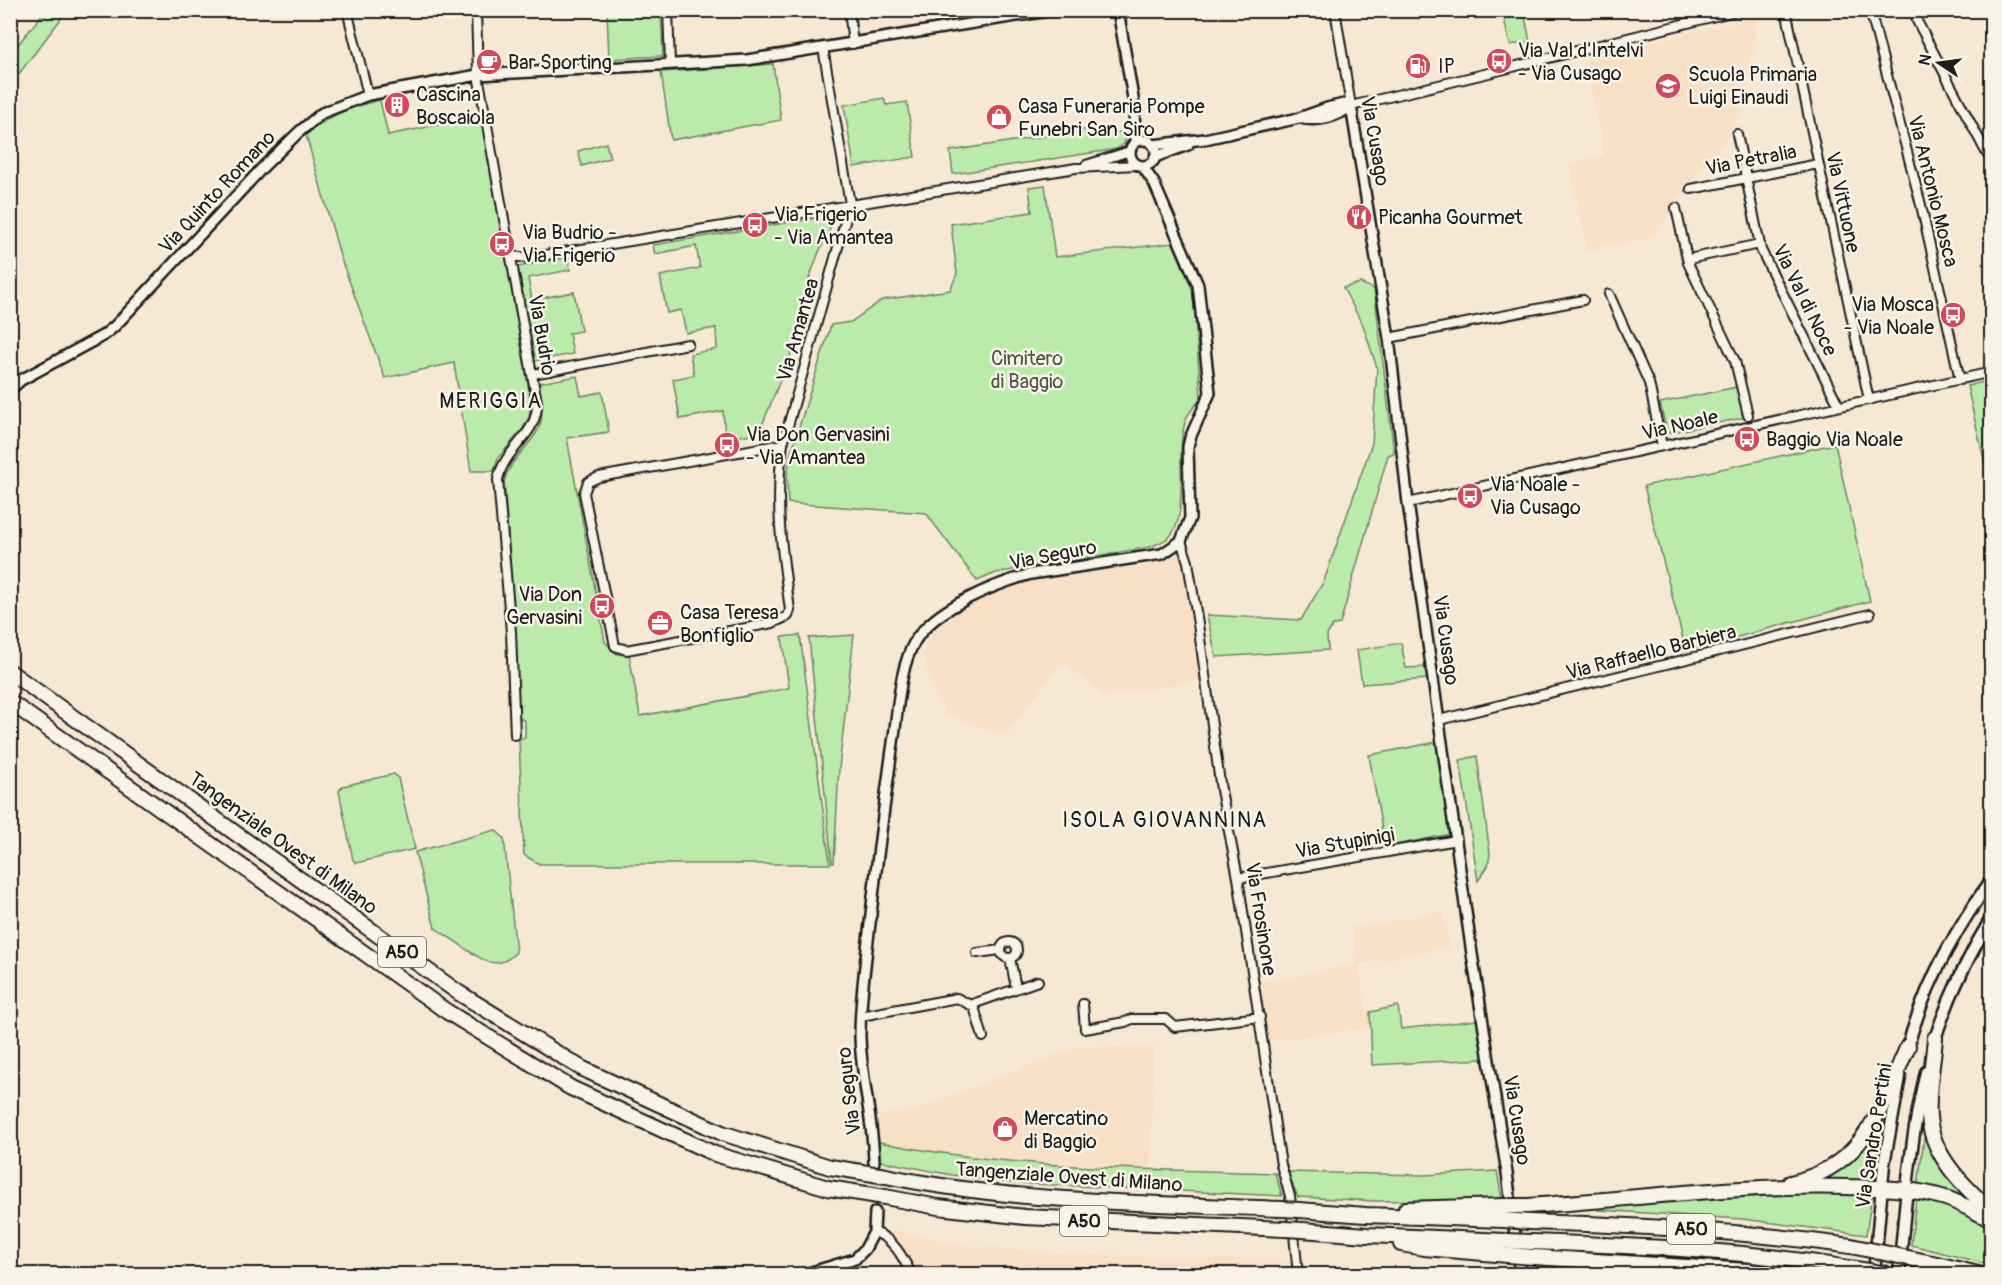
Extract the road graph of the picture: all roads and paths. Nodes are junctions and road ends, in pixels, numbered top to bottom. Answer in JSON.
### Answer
{"nodes":[{"id":1,"x":347,"y":10,"type":"edge"},
{"id":2,"x":476,"y":10,"type":"edge"},
{"id":3,"x":668,"y":10,"type":"edge"},
{"id":4,"x":849,"y":10,"type":"edge"},
{"id":5,"x":1054,"y":10,"type":"edge"},
{"id":6,"x":1118,"y":10,"type":"edge"},
{"id":7,"x":1335,"y":10,"type":"edge"},
{"id":8,"x":1739,"y":10,"type":"edge"},
{"id":9,"x":1786,"y":10,"type":"edge"},
{"id":10,"x":1870,"y":10,"type":"edge"},
{"id":11,"x":1915,"y":10,"type":"edge"},
{"id":12,"x":853,"y":44,"type":"junction"},
{"id":13,"x":823,"y":48,"type":"junction"},
{"id":14,"x":670,"y":64,"type":"junction"},
{"id":15,"x":478,"y":75,"type":"junction"},
{"id":16,"x":368,"y":95,"type":"junction"},
{"id":17,"x":1351,"y":106,"type":"junction"},
{"id":18,"x":1737,"y":134,"type":"dead end"},
{"id":19,"x":1205,"y":139,"type":"junction"},
{"id":20,"x":1141,"y":145,"type":"junction"},
{"id":21,"x":1987,"y":154,"type":"dead end"},
{"id":22,"x":1155,"y":158,"type":"junction"},
{"id":23,"x":1818,"y":164,"type":"junction"},
{"id":24,"x":1140,"y":166,"type":"junction"},
{"id":25,"x":1076,"y":168,"type":"junction"},
{"id":26,"x":1746,"y":179,"type":"junction"},
{"id":27,"x":1154,"y":183,"type":"junction"},
{"id":28,"x":1691,"y":189,"type":"dead end"},
{"id":29,"x":850,"y":204,"type":"junction"},
{"id":30,"x":1676,"y":208,"type":"dead end"},
{"id":31,"x":1760,"y":244,"type":"junction"},
{"id":32,"x":512,"y":256,"type":"junction"},
{"id":33,"x":1688,"y":263,"type":"junction"},
{"id":34,"x":1609,"y":294,"type":"dead end"},
{"id":35,"x":1583,"y":300,"type":"dead end"},
{"id":36,"x":1389,"y":338,"type":"junction"},
{"id":37,"x":688,"y":344,"type":"dead end"},
{"id":38,"x":1992,"y":372,"type":"edge"},
{"id":39,"x":532,"y":374,"type":"junction"},
{"id":40,"x":1960,"y":380,"type":"junction"},
{"id":41,"x":10,"y":390,"type":"edge"},
{"id":42,"x":1869,"y":400,"type":"junction"},
{"id":43,"x":1839,"y":406,"type":"junction"},
{"id":44,"x":1748,"y":415,"type":"dead end"},
{"id":45,"x":783,"y":444,"type":"junction"},
{"id":46,"x":1662,"y":446,"type":"junction"},
{"id":47,"x":1408,"y":503,"type":"junction"},
{"id":48,"x":1181,"y":541,"type":"junction"},
{"id":49,"x":1870,"y":614,"type":"dead end"},
{"id":50,"x":10,"y":672,"type":"edge"},
{"id":51,"x":10,"y":702,"type":"edge"},
{"id":52,"x":1440,"y":720,"type":"junction"},
{"id":53,"x":515,"y":735,"type":"dead end"},
{"id":54,"x":1457,"y":840,"type":"junction"},
{"id":55,"x":1238,"y":878,"type":"junction"},
{"id":56,"x":1992,"y":879,"type":"edge"},
{"id":57,"x":1992,"y":917,"type":"edge"},
{"id":58,"x":1001,"y":950,"type":"junction"},
{"id":59,"x":977,"y":953,"type":"dead end"},
{"id":60,"x":1010,"y":958,"type":"junction"},
{"id":61,"x":1038,"y":981,"type":"dead end"},
{"id":62,"x":1016,"y":988,"type":"junction"},
{"id":63,"x":1083,"y":1004,"type":"dead end"},
{"id":64,"x":970,"y":1005,"type":"junction"},
{"id":65,"x":861,"y":1016,"type":"junction"},
{"id":66,"x":1260,"y":1017,"type":"junction"},
{"id":67,"x":983,"y":1037,"type":"dead end"},
{"id":68,"x":1935,"y":1038,"type":"junction"},
{"id":69,"x":1908,"y":1046,"type":"junction"},
{"id":70,"x":874,"y":1162,"type":"tunnel mouth"},
{"id":71,"x":1767,"y":1188,"type":"junction"},
{"id":72,"x":1882,"y":1189,"type":"junction"},
{"id":73,"x":1907,"y":1191,"type":"junction"},
{"id":74,"x":875,"y":1212,"type":"tunnel mouth"},
{"id":75,"x":1992,"y":1212,"type":"edge"},
{"id":76,"x":1503,"y":1213,"type":"junction"},
{"id":77,"x":1992,"y":1220,"type":"edge"},
{"id":78,"x":874,"y":1232,"type":"junction"},
{"id":79,"x":1507,"y":1248,"type":"junction"},
{"id":80,"x":1603,"y":1263,"type":"junction"},
{"id":81,"x":825,"y":1272,"type":"edge"},
{"id":82,"x":805,"y":1275,"type":"edge"},
{"id":83,"x":911,"y":1275,"type":"edge"},
{"id":84,"x":1298,"y":1275,"type":"edge"},
{"id":85,"x":1520,"y":1275,"type":"edge"},
{"id":86,"x":1640,"y":1275,"type":"edge"},
{"id":87,"x":1768,"y":1275,"type":"edge"},
{"id":88,"x":1874,"y":1275,"type":"edge"},
{"id":89,"x":1888,"y":1275,"type":"edge"},
{"id":90,"x":1899,"y":1275,"type":"edge"},
{"id":91,"x":1978,"y":1275,"type":"edge"}],
"edges":[{"from":1,"to":16,"type":"street"},
{"from":2,"to":15,"type":"street"},
{"from":3,"to":14,"type":"street"},
{"from":4,"to":12,"type":"street"},
{"from":5,"to":12,"type":"street","name":"Via Quinto Romano"},
{"from":6,"to":20,"type":"street"},
{"from":7,"to":17,"type":"street","name":"Via Cusago"},
{"from":8,"to":17,"type":"street"},
{"from":9,"to":23,"type":"street","name":"Via Vittuone"},
{"from":10,"to":40,"type":"street","name":"Via Antonio Mosca"},
{"from":11,"to":21,"type":"street"},
{"from":12,"to":13,"type":"street","name":"Via Quinto Romano"},
{"from":13,"to":14,"type":"street","name":"Via Quinto Romano"},
{"from":13,"to":29,"type":"street","name":"Via Amantea"},
{"from":14,"to":15,"type":"street","name":"Via Quinto Romano"},
{"from":15,"to":16,"type":"street","name":"Via Quinto Romano"},
{"from":15,"to":32,"type":"street","name":"Via Budrio"},
{"from":16,"to":41,"type":"street","name":"Via Quinto Romano"},
{"from":17,"to":19,"type":"street"},
{"from":17,"to":36,"type":"street","name":"Via Cusago"},
{"from":18,"to":26,"type":"street","name":"Via Val di Noce"},
{"from":19,"to":20,"type":"street"},
{"from":19,"to":22,"type":"street"},
{"from":20,"to":22,"type":"street"},
{"from":20,"to":24,"type":"street"},
{"from":20,"to":25,"type":"street"},
{"from":22,"to":24,"type":"street"},
{"from":22,"to":27,"type":"street"},
{"from":23,"to":26,"type":"street","name":"Via Petralia"},
{"from":23,"to":42,"type":"street","name":"Via Vittuone"},
{"from":24,"to":25,"type":"street"},
{"from":24,"to":27,"type":"street"},
{"from":25,"to":29,"type":"street"},
{"from":26,"to":28,"type":"street","name":"Via Petralia"},
{"from":26,"to":31,"type":"street","name":"Via Val di Noce"},
{"from":27,"to":48,"type":"street"},
{"from":29,"to":32,"type":"street"},
{"from":29,"to":45,"type":"street","name":"Via Amantea"},
{"from":30,"to":33,"type":"street"},
{"from":31,"to":33,"type":"street"},
{"from":31,"to":43,"type":"street","name":"Via Val di Noce"},
{"from":32,"to":39,"type":"street","name":"Via Budrio"},
{"from":33,"to":44,"type":"street"},
{"from":34,"to":46,"type":"street"},
{"from":35,"to":36,"type":"street"},
{"from":36,"to":47,"type":"street","name":"Via Cusago"},
{"from":37,"to":39,"type":"street"},
{"from":38,"to":40,"type":"street","name":"Via Noale"},
{"from":39,"to":53,"type":"street","name":"Via Budrio"},
{"from":40,"to":42,"type":"street","name":"Via Noale"},
{"from":42,"to":43,"type":"street","name":"Via Noale"},
{"from":43,"to":46,"type":"street","name":"Via Noale"},
{"from":45,"to":45,"type":"street","name":"Via Amantea"},
{"from":46,"to":47,"type":"street","name":"Via Noale"},
{"from":47,"to":52,"type":"street","name":"Via Cusago"},
{"from":48,"to":55,"type":"street","name":"Via Frosinone"},
{"from":48,"to":65,"type":"street","name":"Via Seguro"},
{"from":49,"to":52,"type":"street","name":"Via Raffaello Barbiera"},
{"from":50,"to":76,"type":"highway","name":"Tangenziale Ovest di Milano","number":"A50","bridge":true},
{"from":51,"to":79,"type":"highway","name":"Tangenziale Ovest di Milano","number":"A50","bridge":true},
{"from":52,"to":54,"type":"street","name":"Via Cusago"},
{"from":54,"to":55,"type":"street","name":"Via Stupinigi"},
{"from":54,"to":85,"type":"street","name":"Via Cusago"},
{"from":55,"to":66,"type":"street","name":"Via Frosinone"},
{"from":56,"to":69,"type":"main road","name":"Via Sandro Pertini"},
{"from":57,"to":68,"type":"main road","name":"Via Sandro Pertini"},
{"from":58,"to":59,"type":"street"},
{"from":58,"to":60,"type":"street"},
{"from":58,"to":60,"type":"street"},
{"from":60,"to":62,"type":"street"},
{"from":61,"to":62,"type":"street"},
{"from":62,"to":64,"type":"street"},
{"from":63,"to":66,"type":"street"},
{"from":64,"to":65,"type":"street"},
{"from":64,"to":67,"type":"street"},
{"from":65,"to":70,"type":"street","name":"Via Seguro"},
{"from":66,"to":84,"type":"street","name":"Via Frosinone"},
{"from":68,"to":73,"type":"main road","name":"Via Sandro Pertini"},
{"from":68,"to":75,"type":"highway"},
{"from":69,"to":71,"type":"highway"},
{"from":69,"to":72,"type":"main road","name":"Via Sandro Pertini"},
{"from":71,"to":72,"type":"highway"},
{"from":71,"to":76,"type":"highway","bridge":true},
{"from":72,"to":73,"type":"highway"},
{"from":72,"to":88,"type":"main road","name":"Via Sandro Pertini"},
{"from":73,"to":77,"type":"highway"},
{"from":73,"to":90,"type":"main road","name":"Via Sandro Pertini"},
{"from":74,"to":78,"type":"street"},
{"from":76,"to":91,"type":"highway","name":"Tangenziale Ovest di Milano","number":"A50","bridge":true},
{"from":78,"to":81,"type":"street"},
{"from":78,"to":83,"type":"street"},
{"from":79,"to":80,"type":"highway","bridge":true},
{"from":79,"to":89,"type":"highway","name":"Tangenziale Ovest di Milano","number":"A50","bridge":true},
{"from":80,"to":86,"type":"highway"},
{"from":80,"to":87,"type":"highway"},
{"from":81,"to":82,"type":"street"}]}
